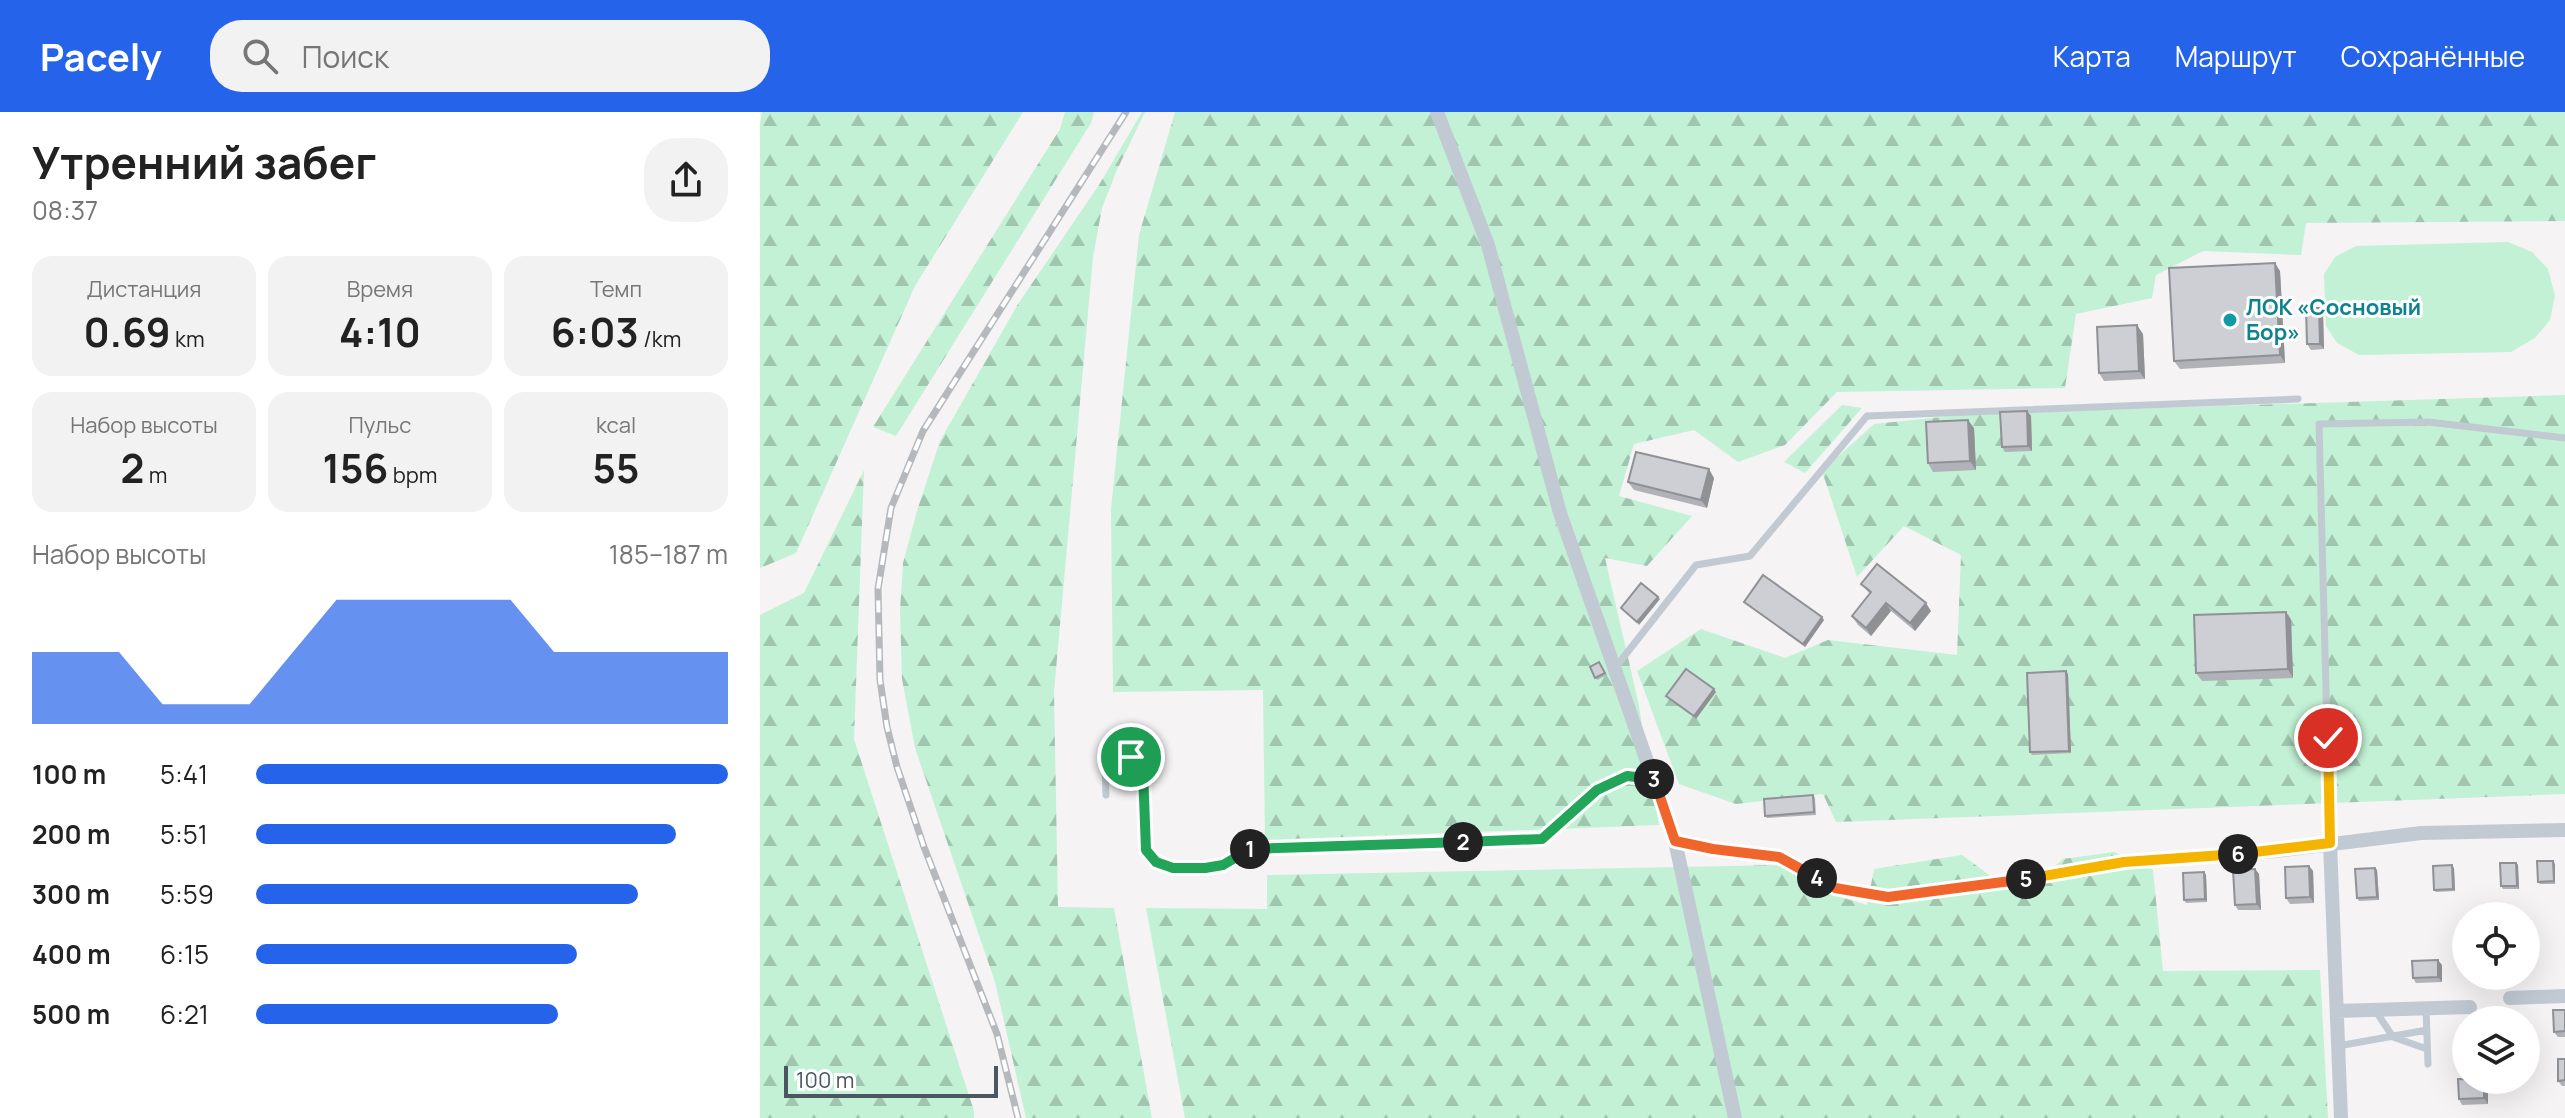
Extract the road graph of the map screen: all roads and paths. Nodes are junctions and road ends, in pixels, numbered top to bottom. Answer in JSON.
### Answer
{"nodes":[{"id":1,"x":1437,"y":112,"type":"edge"},
{"id":2,"x":2298,"y":399,"type":"dead end"},
{"id":3,"x":2565,"y":438,"type":"edge"},
{"id":4,"x":1615,"y":668,"type":"junction"},
{"id":5,"x":1654,"y":779,"type":"junction"},
{"id":6,"x":1106,"y":795,"type":"dead end"},
{"id":7,"x":2565,"y":830,"type":"edge"},
{"id":8,"x":1675,"y":841,"type":"junction"},
{"id":9,"x":2330,"y":843,"type":"junction"},
{"id":10,"x":2124,"y":862,"type":"joint"},
{"id":11,"x":2565,"y":996,"type":"edge"},
{"id":12,"x":2510,"y":998,"type":"dead end"},
{"id":13,"x":2452,"y":1008,"type":"edge"},
{"id":14,"x":2426,"y":1009,"type":"junction"},
{"id":15,"x":2375,"y":1010,"type":"junction"},
{"id":16,"x":2337,"y":1011,"type":"junction"},
{"id":17,"x":2427,"y":1030,"type":"junction"},
{"id":18,"x":2393,"y":1037,"type":"junction"},
{"id":19,"x":2338,"y":1046,"type":"junction"},
{"id":20,"x":2427,"y":1049,"type":"junction"},
{"id":21,"x":2428,"y":1064,"type":"dead end"},
{"id":22,"x":1735,"y":1118,"type":"edge"},
{"id":23,"x":2341,"y":1118,"type":"edge"}],
"edges":[{"from":1,"to":4,"type":"street"},
{"from":2,"to":4,"type":"lane"},
{"from":3,"to":9,"type":"lane"},
{"from":4,"to":5,"type":"street"},
{"from":5,"to":6,"type":"lane"},
{"from":5,"to":8,"type":"street"},
{"from":7,"to":9,"type":"street"},
{"from":8,"to":10,"type":"lane"},
{"from":8,"to":22,"type":"street"},
{"from":9,"to":10,"type":"street"},
{"from":9,"to":16,"type":"street"},
{"from":11,"to":12,"type":"street"},
{"from":13,"to":14,"type":"street"},
{"from":14,"to":15,"type":"street"},
{"from":14,"to":17,"type":"lane"},
{"from":15,"to":16,"type":"street"},
{"from":15,"to":18,"type":"lane"},
{"from":16,"to":19,"type":"street"},
{"from":17,"to":18,"type":"lane"},
{"from":17,"to":20,"type":"lane"},
{"from":18,"to":19,"type":"lane"},
{"from":18,"to":20,"type":"lane"},
{"from":19,"to":23,"type":"street"},
{"from":20,"to":21,"type":"lane"}]}
